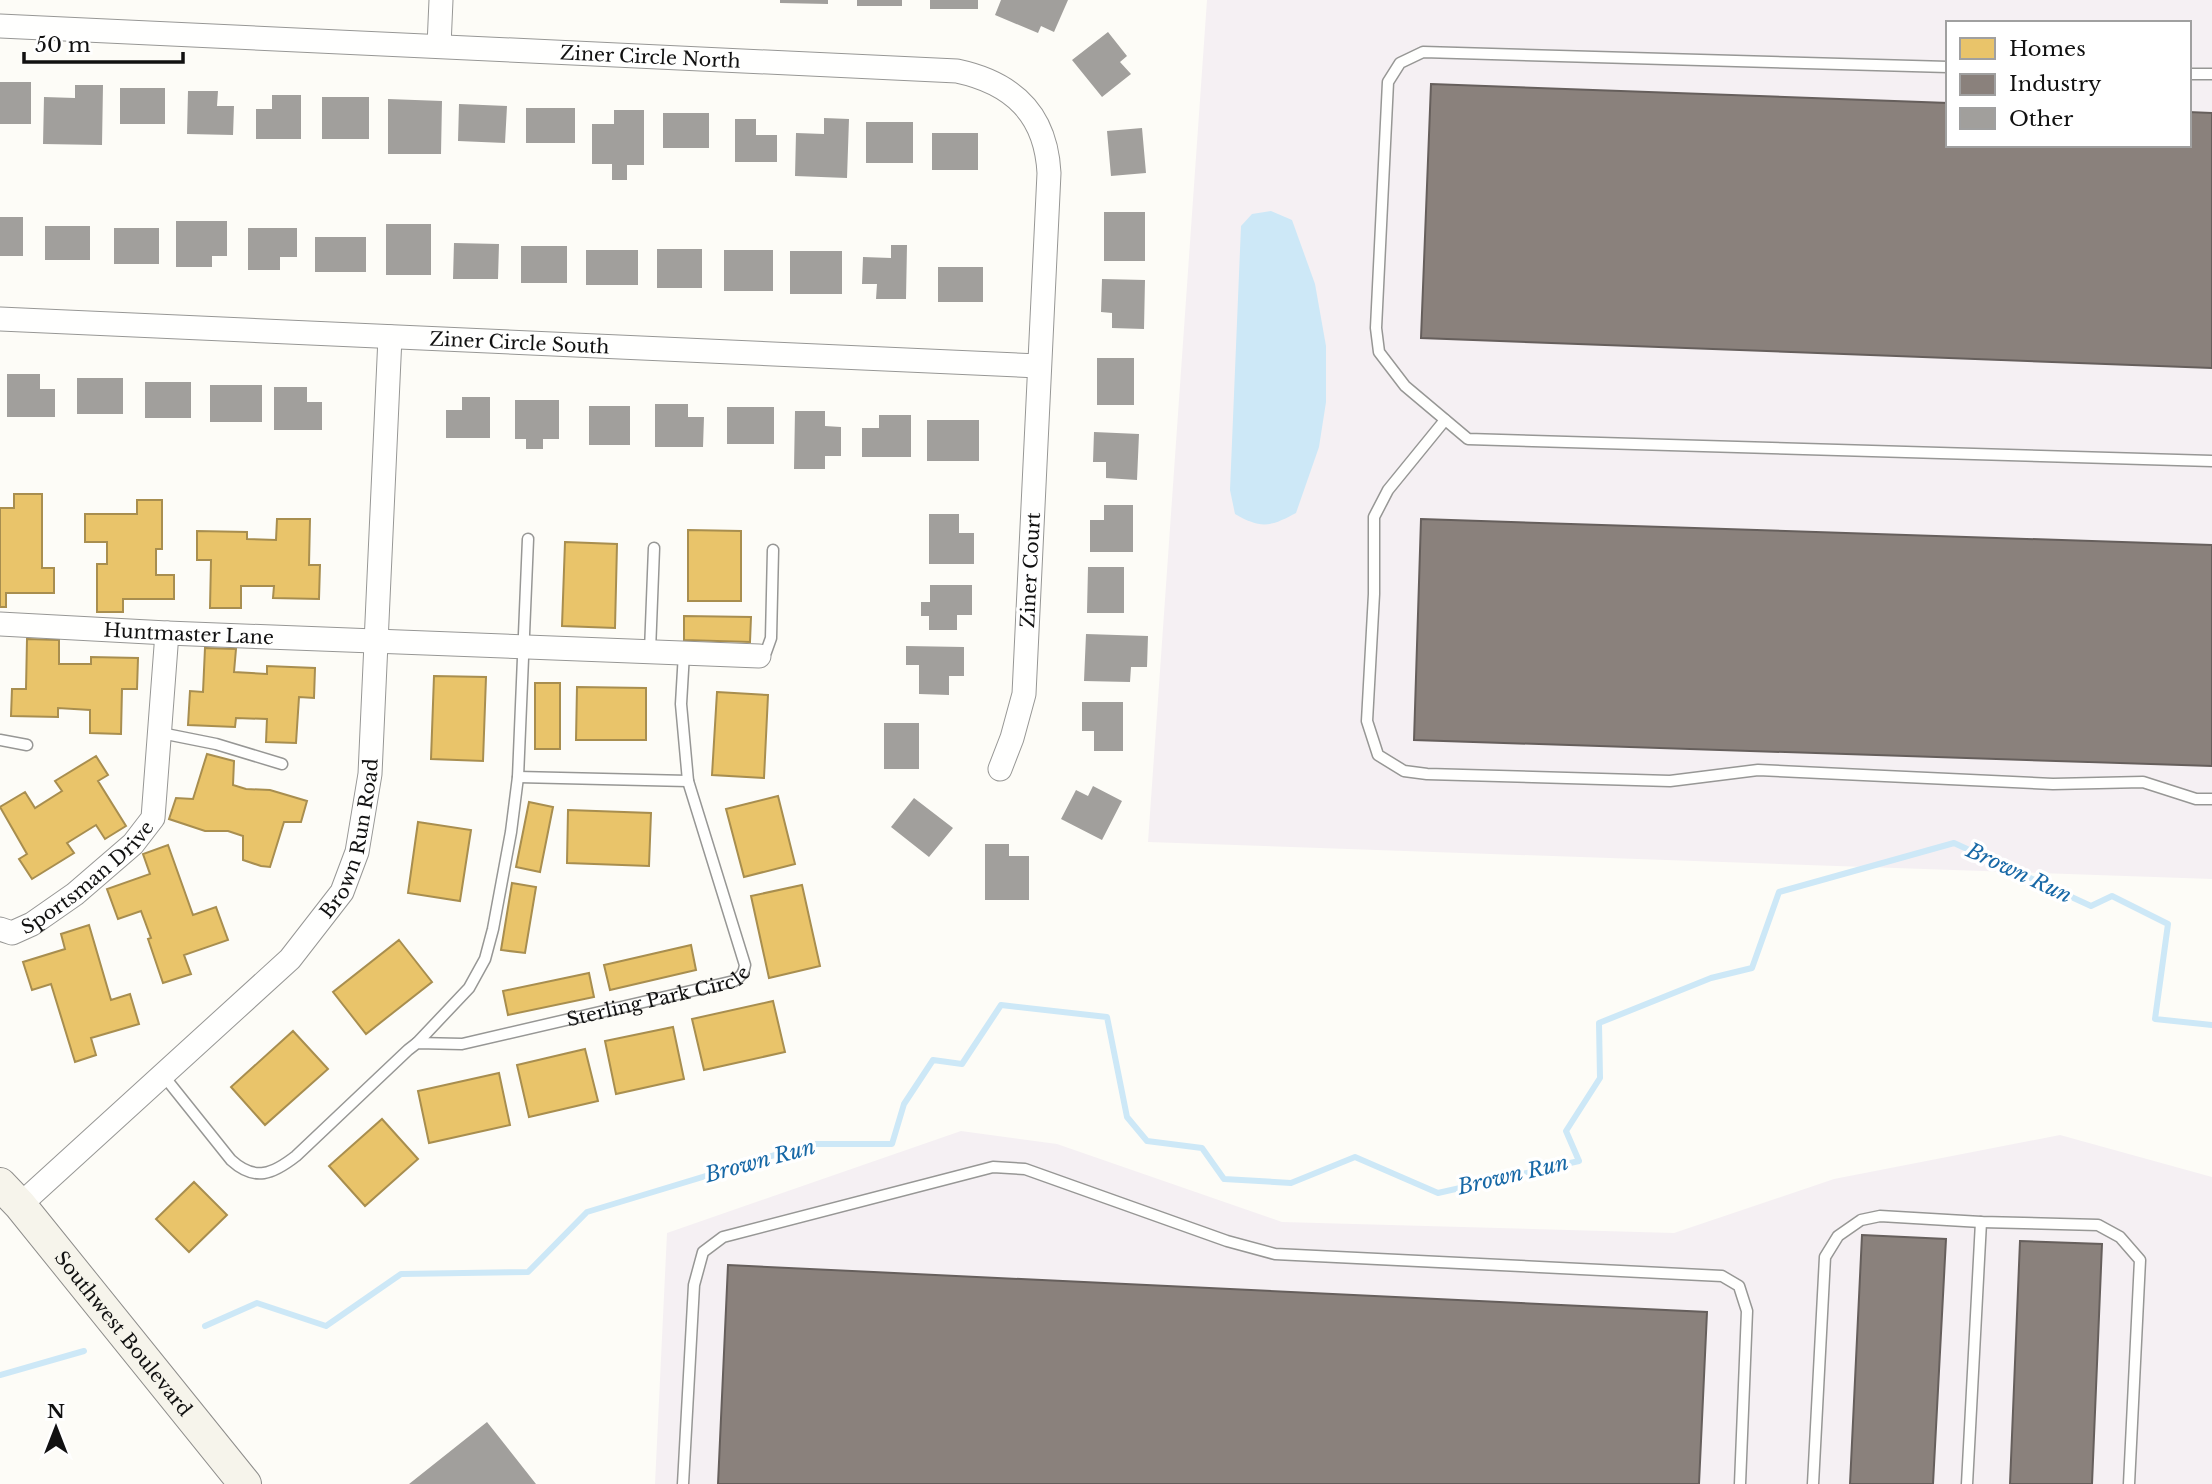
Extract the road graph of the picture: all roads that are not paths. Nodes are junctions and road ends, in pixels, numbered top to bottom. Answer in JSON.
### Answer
{"nodes":[{"id":1,"x":442,"y":0,"type":"edge"},
{"id":2,"x":0,"y":26,"type":"edge"},
{"id":3,"x":439,"y":47,"type":"junction"},
{"id":4,"x":1946,"y":67,"type":"edge"},
{"id":5,"x":2191,"y":74,"type":"edge"},
{"id":6,"x":2212,"y":74,"type":"edge"},
{"id":7,"x":0,"y":319,"type":"edge"},
{"id":8,"x":390,"y":337,"type":"junction"},
{"id":9,"x":1039,"y":366,"type":"junction"},
{"id":10,"x":1446,"y":420,"type":"junction"},
{"id":11,"x":2212,"y":461,"type":"edge"},
{"id":12,"x":528,"y":539,"type":"dead end"},
{"id":13,"x":653,"y":548,"type":"dead end"},
{"id":14,"x":773,"y":550,"type":"dead end"},
{"id":15,"x":0,"y":624,"type":"edge"},
{"id":16,"x":167,"y":633,"type":"junction"},
{"id":17,"x":376,"y":642,"type":"junction"},
{"id":18,"x":522,"y":647,"type":"junction"},
{"id":19,"x":650,"y":652,"type":"junction"},
{"id":20,"x":684,"y":653,"type":"junction"},
{"id":21,"x":759,"y":656,"type":"joint"},
{"id":22,"x":161,"y":733,"type":"junction"},
{"id":23,"x":0,"y":740,"type":"edge"},
{"id":24,"x":27,"y":745,"type":"dead end"},
{"id":25,"x":282,"y":764,"type":"dead end"},
{"id":26,"x":1000,"y":769,"type":"dead end"},
{"id":27,"x":518,"y":777,"type":"junction"},
{"id":28,"x":688,"y":781,"type":"junction"},
{"id":29,"x":2212,"y":799,"type":"edge"},
{"id":30,"x":0,"y":929,"type":"edge"},
{"id":31,"x":417,"y":1043,"type":"junction"},
{"id":32,"x":163,"y":1075,"type":"junction"},
{"id":33,"x":10,"y":1194,"type":"edge"},
{"id":34,"x":1981,"y":1223,"type":"junction"},
{"id":35,"x":245,"y":1484,"type":"edge"},
{"id":36,"x":683,"y":1484,"type":"edge"},
{"id":37,"x":1740,"y":1484,"type":"edge"},
{"id":38,"x":1812,"y":1484,"type":"edge"},
{"id":39,"x":1967,"y":1484,"type":"edge"},
{"id":40,"x":2129,"y":1484,"type":"edge"}],
"edges":[{"from":1,"to":3,"type":"street"},
{"from":2,"to":3,"type":"street","name":"Ziner Circle North"},
{"from":3,"to":9,"type":"street","name":"Ziner Circle North"},
{"from":4,"to":10,"type":"lane"},
{"from":5,"to":6,"type":"lane"},
{"from":7,"to":8,"type":"street","name":"Ziner Circle South"},
{"from":8,"to":9,"type":"street","name":"Ziner Circle South"},
{"from":8,"to":17,"type":"street","name":"Brown Run Road"},
{"from":9,"to":26,"type":"street","name":"Ziner Court"},
{"from":10,"to":11,"type":"lane"},
{"from":10,"to":29,"type":"lane"},
{"from":12,"to":18,"type":"lane"},
{"from":13,"to":19,"type":"lane"},
{"from":14,"to":21,"type":"lane"},
{"from":15,"to":16,"type":"street","name":"Huntmaster Lane"},
{"from":16,"to":17,"type":"street","name":"Huntmaster Lane"},
{"from":16,"to":22,"type":"street","name":"Sportsman Drive"},
{"from":17,"to":18,"type":"street"},
{"from":17,"to":32,"type":"street","name":"Brown Run Road"},
{"from":18,"to":19,"type":"street"},
{"from":18,"to":27,"type":"lane"},
{"from":19,"to":20,"type":"street"},
{"from":20,"to":21,"type":"street"},
{"from":20,"to":28,"type":"lane","name":"Sterling Park Circle"},
{"from":22,"to":25,"type":"lane"},
{"from":22,"to":30,"type":"street","name":"Sportsman Drive"},
{"from":23,"to":24,"type":"lane"},
{"from":27,"to":28,"type":"lane"},
{"from":27,"to":31,"type":"lane"},
{"from":28,"to":31,"type":"lane","name":"Sterling Park Circle"},
{"from":31,"to":32,"type":"lane"},
{"from":32,"to":33,"type":"street","name":"Brown Run Road"},
{"from":33,"to":35,"type":"street","name":"Southwest Boulevard"},
{"from":34,"to":38,"type":"lane"},
{"from":34,"to":39,"type":"lane"},
{"from":34,"to":40,"type":"lane"},
{"from":36,"to":37,"type":"lane"}]}
